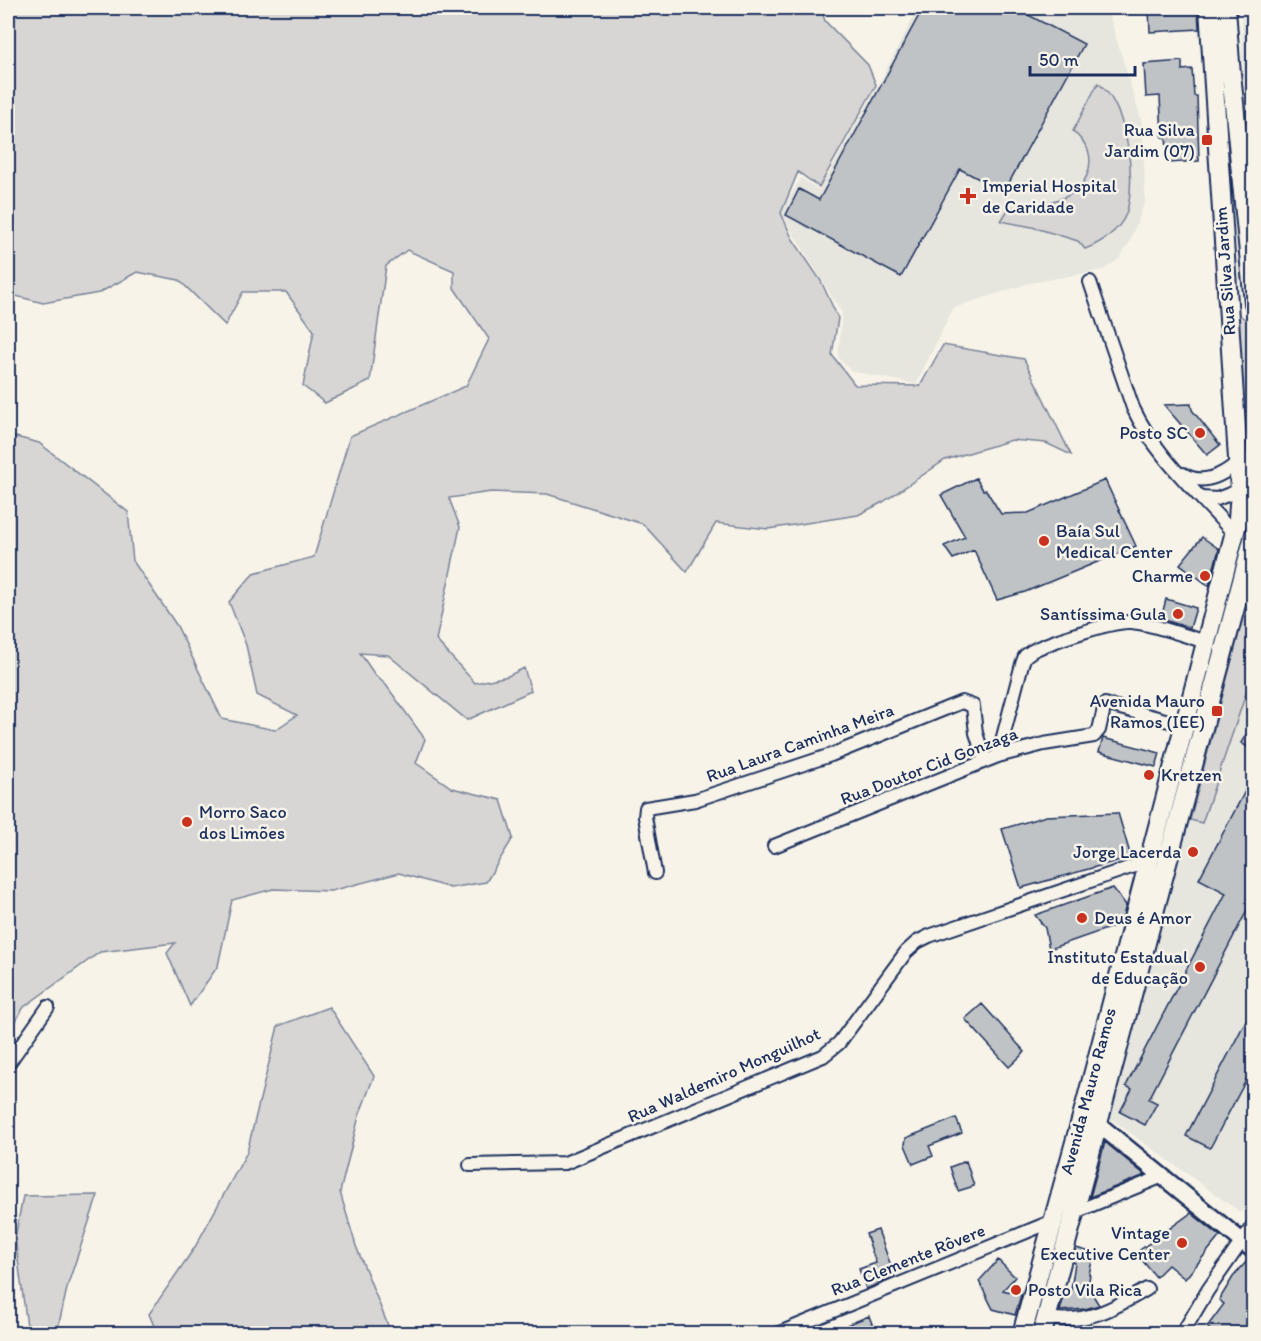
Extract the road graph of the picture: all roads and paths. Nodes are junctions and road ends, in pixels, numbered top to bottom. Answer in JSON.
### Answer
{"nodes":[{"id":1,"x":1209,"y":8,"type":"edge"},
{"id":2,"x":1226,"y":8,"type":"edge"},
{"id":3,"x":1090,"y":282,"type":"dead end"},
{"id":4,"x":1227,"y":294,"type":"junction"},
{"id":5,"x":1254,"y":303,"type":"edge"},
{"id":6,"x":1254,"y":310,"type":"edge"},
{"id":7,"x":1238,"y":462,"type":"junction"},
{"id":8,"x":1179,"y":472,"type":"junction"},
{"id":9,"x":1247,"y":485,"type":"edge"},
{"id":10,"x":1202,"y":498,"type":"junction"},
{"id":11,"x":1244,"y":536,"type":"edge"},
{"id":12,"x":1206,"y":642,"type":"junction"},
{"id":13,"x":1184,"y":725,"type":"junction"},
{"id":14,"x":998,"y":756,"type":"junction"},
{"id":15,"x":985,"y":761,"type":"junction"},
{"id":16,"x":774,"y":846,"type":"dead end"},
{"id":17,"x":1149,"y":861,"type":"junction"},
{"id":18,"x":655,"y":873,"type":"dead end"},
{"id":19,"x":48,"y":1006,"type":"dead end"},
{"id":20,"x":8,"y":1064,"type":"edge"},
{"id":21,"x":1089,"y":1122,"type":"junction"},
{"id":22,"x":470,"y":1165,"type":"dead end"},
{"id":23,"x":1163,"y":1176,"type":"junction"},
{"id":24,"x":1075,"y":1212,"type":"junction"},
{"id":25,"x":1053,"y":1221,"type":"junction"},
{"id":26,"x":1254,"y":1224,"type":"edge"},
{"id":27,"x":1241,"y":1240,"type":"junction"},
{"id":28,"x":1254,"y":1251,"type":"edge"},
{"id":29,"x":1147,"y":1289,"type":"dead end"},
{"id":30,"x":1044,"y":1326,"type":"edge"},
{"id":31,"x":777,"y":1334,"type":"edge"},
{"id":32,"x":1022,"y":1334,"type":"edge"},
{"id":33,"x":1182,"y":1334,"type":"edge"}],
"edges":[{"from":1,"to":4,"type":"main road","name":"Rua Silva Jardim"},
{"from":2,"to":5,"type":"main road","name":"Rua Silva Jardim"},
{"from":3,"to":8,"type":"street"},
{"from":4,"to":6,"type":"main road"},
{"from":4,"to":7,"type":"main road","name":"Rua Silva Jardim"},
{"from":7,"to":8,"type":"street"},
{"from":7,"to":9,"type":"main road","name":"Rua Silva Jardim"},
{"from":8,"to":10,"type":"street"},
{"from":9,"to":10,"type":"street"},
{"from":9,"to":11,"type":"main road","name":"Rua Silva Jardim"},
{"from":10,"to":11,"type":"street"},
{"from":11,"to":12,"type":"main road","name":"Avenida Mauro Ramos"},
{"from":11,"to":21,"type":"main road","name":"Avenida Mauro Ramos"},
{"from":12,"to":13,"type":"main road","name":"Avenida Mauro Ramos"},
{"from":12,"to":14,"type":"street"},
{"from":13,"to":14,"type":"street","name":"Rua Doutor Cid Gonzaga"},
{"from":13,"to":17,"type":"main road","name":"Avenida Mauro Ramos"},
{"from":14,"to":15,"type":"street","name":"Rua Doutor Cid Gonzaga"},
{"from":15,"to":16,"type":"street","name":"Rua Doutor Cid Gonzaga"},
{"from":15,"to":18,"type":"street","name":"Rua Laura Caminha Meira"},
{"from":17,"to":21,"type":"main road","name":"Avenida Mauro Ramos"},
{"from":17,"to":22,"type":"street","name":"Rua Waldemiro Monguilhot"},
{"from":19,"to":20,"type":"street"},
{"from":21,"to":23,"type":"street"},
{"from":21,"to":24,"type":"main road","name":"Avenida Mauro Ramos"},
{"from":21,"to":25,"type":"main road","name":"Avenida Mauro Ramos"},
{"from":23,"to":24,"type":"street"},
{"from":23,"to":27,"type":"street"},
{"from":24,"to":30,"type":"main road","name":"Avenida Mauro Ramos"},
{"from":25,"to":31,"type":"street","name":"Rua Clemente Rôvere"},
{"from":25,"to":32,"type":"main road","name":"Avenida Mauro Ramos"},
{"from":26,"to":27,"type":"street"},
{"from":27,"to":28,"type":"street"},
{"from":27,"to":33,"type":"street"},
{"from":29,"to":30,"type":"street"}]}
